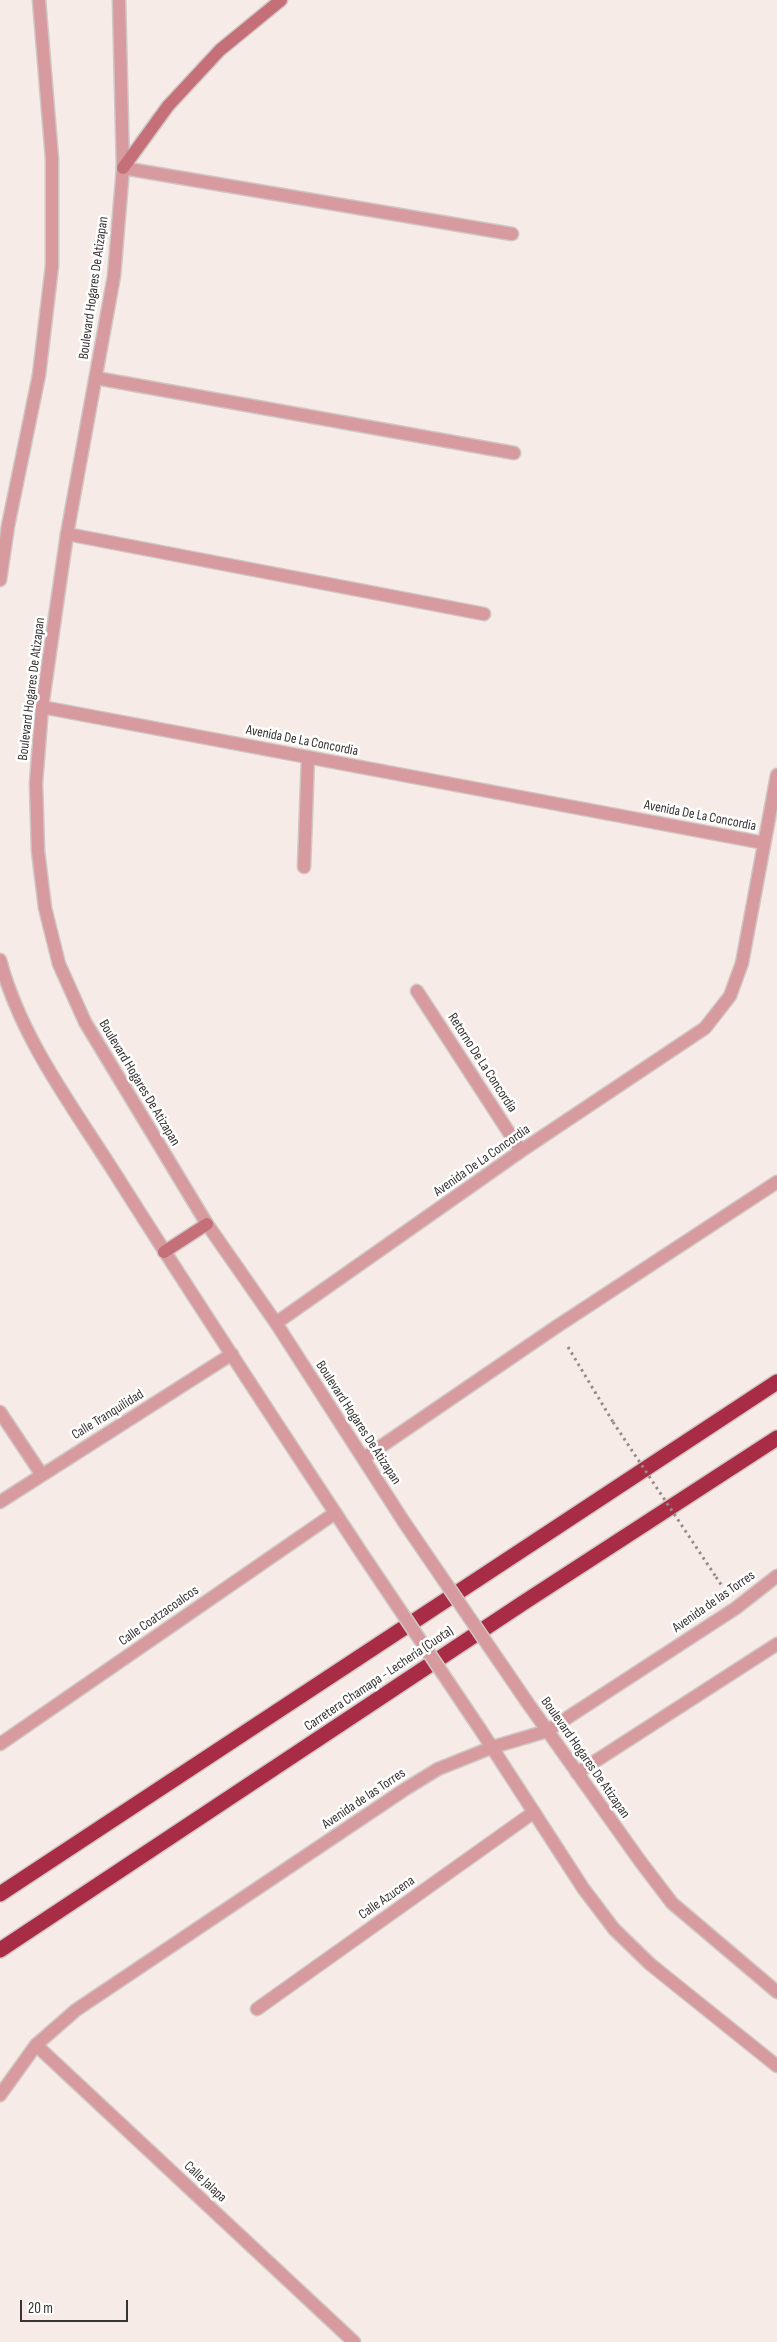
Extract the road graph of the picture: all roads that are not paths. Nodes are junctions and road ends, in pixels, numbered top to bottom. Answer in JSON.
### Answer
{"nodes":[{"id":1,"x":40,"y":0,"type":"edge"},
{"id":2,"x":119,"y":0,"type":"edge"},
{"id":3,"x":281,"y":0,"type":"edge"},
{"id":4,"x":123,"y":168,"type":"junction"},
{"id":5,"x":512,"y":234,"type":"dead end"},
{"id":6,"x":96,"y":378,"type":"junction"},
{"id":7,"x":514,"y":453,"type":"dead end"},
{"id":8,"x":67,"y":534,"type":"junction"},
{"id":9,"x":0,"y":580,"type":"edge"},
{"id":10,"x":484,"y":614,"type":"dead end"},
{"id":11,"x":42,"y":707,"type":"junction"},
{"id":12,"x":308,"y":757,"type":"junction"},
{"id":13,"x":777,"y":775,"type":"edge"},
{"id":14,"x":775,"y":796,"type":"edge"},
{"id":15,"x":764,"y":843,"type":"junction"},
{"id":16,"x":304,"y":867,"type":"dead end"},
{"id":17,"x":0,"y":960,"type":"edge"},
{"id":18,"x":417,"y":991,"type":"dead end"},
{"id":19,"x":522,"y":1151,"type":"junction"},
{"id":20,"x":777,"y":1182,"type":"edge"},
{"id":21,"x":206,"y":1224,"type":"junction"},
{"id":22,"x":164,"y":1252,"type":"junction"},
{"id":23,"x":276,"y":1323,"type":"junction"},
{"id":24,"x":232,"y":1354,"type":"junction"},
{"id":25,"x":777,"y":1382,"type":"edge"},
{"id":26,"x":0,"y":1412,"type":"edge"},
{"id":27,"x":777,"y":1438,"type":"edge"},
{"id":28,"x":364,"y":1458,"type":"junction"},
{"id":29,"x":42,"y":1475,"type":"junction"},
{"id":30,"x":0,"y":1502,"type":"edge"},
{"id":31,"x":336,"y":1513,"type":"junction"},
{"id":32,"x":777,"y":1576,"type":"edge"},
{"id":33,"x":777,"y":1644,"type":"edge"},
{"id":34,"x":547,"y":1730,"type":"junction"},
{"id":35,"x":0,"y":1744,"type":"edge"},
{"id":36,"x":493,"y":1747,"type":"junction"},
{"id":37,"x":577,"y":1773,"type":"junction"},
{"id":38,"x":534,"y":1812,"type":"junction"},
{"id":39,"x":0,"y":1894,"type":"edge"},
{"id":40,"x":0,"y":1950,"type":"edge"},
{"id":41,"x":777,"y":1992,"type":"edge"},
{"id":42,"x":257,"y":2009,"type":"dead end"},
{"id":43,"x":36,"y":2045,"type":"junction"},
{"id":44,"x":777,"y":2066,"type":"edge"},
{"id":45,"x":0,"y":2095,"type":"edge"},
{"id":46,"x":354,"y":2342,"type":"edge"}],
"edges":[{"from":1,"to":9,"type":"street"},
{"from":2,"to":4,"type":"street","name":"Boulevard Hogares De Atizapan"},
{"from":3,"to":4,"type":"main road"},
{"from":4,"to":5,"type":"street"},
{"from":4,"to":6,"type":"street","name":"Boulevard Hogares De Atizapan"},
{"from":6,"to":7,"type":"street"},
{"from":6,"to":8,"type":"street","name":"Boulevard Hogares De Atizapan"},
{"from":8,"to":10,"type":"street"},
{"from":8,"to":11,"type":"street","name":"Boulevard Hogares De Atizapan"},
{"from":11,"to":12,"type":"street","name":"Avenida De La Concordia"},
{"from":11,"to":21,"type":"street","name":"Boulevard Hogares De Atizapan"},
{"from":12,"to":15,"type":"street","name":"Avenida De La Concordia"},
{"from":12,"to":16,"type":"street"},
{"from":13,"to":14,"type":"street"},
{"from":14,"to":15,"type":"street"},
{"from":15,"to":19,"type":"street","name":"Avenida De La Concordia"},
{"from":17,"to":22,"type":"street"},
{"from":18,"to":19,"type":"street","name":"Retorno De La Concordia"},
{"from":19,"to":23,"type":"street","name":"Avenida De La Concordia"},
{"from":20,"to":28,"type":"street"},
{"from":21,"to":22,"type":"main road"},
{"from":21,"to":23,"type":"street","name":"Boulevard Hogares De Atizapan"},
{"from":22,"to":24,"type":"street"},
{"from":23,"to":28,"type":"street","name":"Boulevard Hogares De Atizapan"},
{"from":24,"to":29,"type":"street","name":"Calle Tranquilidad"},
{"from":24,"to":31,"type":"street"},
{"from":25,"to":39,"type":"highway"},
{"from":26,"to":29,"type":"street"},
{"from":27,"to":40,"type":"highway","name":"Carretera Chamapa - Lechería (Cuota)"},
{"from":28,"to":34,"type":"street","name":"Boulevard Hogares De Atizapan","bridge":true},
{"from":29,"to":30,"type":"street","name":"Calle Tranquilidad"},
{"from":31,"to":35,"type":"street","name":"Calle Coatzacoalcos"},
{"from":31,"to":36,"type":"street","bridge":true},
{"from":32,"to":34,"type":"street","name":"Avenida de las Torres"},
{"from":33,"to":37,"type":"street"},
{"from":34,"to":36,"type":"street","name":"Avenida de las Torres"},
{"from":34,"to":37,"type":"street","name":"Boulevard Hogares De Atizapan"},
{"from":36,"to":38,"type":"street"},
{"from":36,"to":43,"type":"street","name":"Avenida de las Torres"},
{"from":37,"to":41,"type":"street","name":"Boulevard Hogares De Atizapan"},
{"from":38,"to":42,"type":"street","name":"Calle Azucena"},
{"from":38,"to":44,"type":"street"},
{"from":43,"to":45,"type":"street","name":"Avenida de las Torres"},
{"from":43,"to":46,"type":"street","name":"Calle Jalapa"}]}
